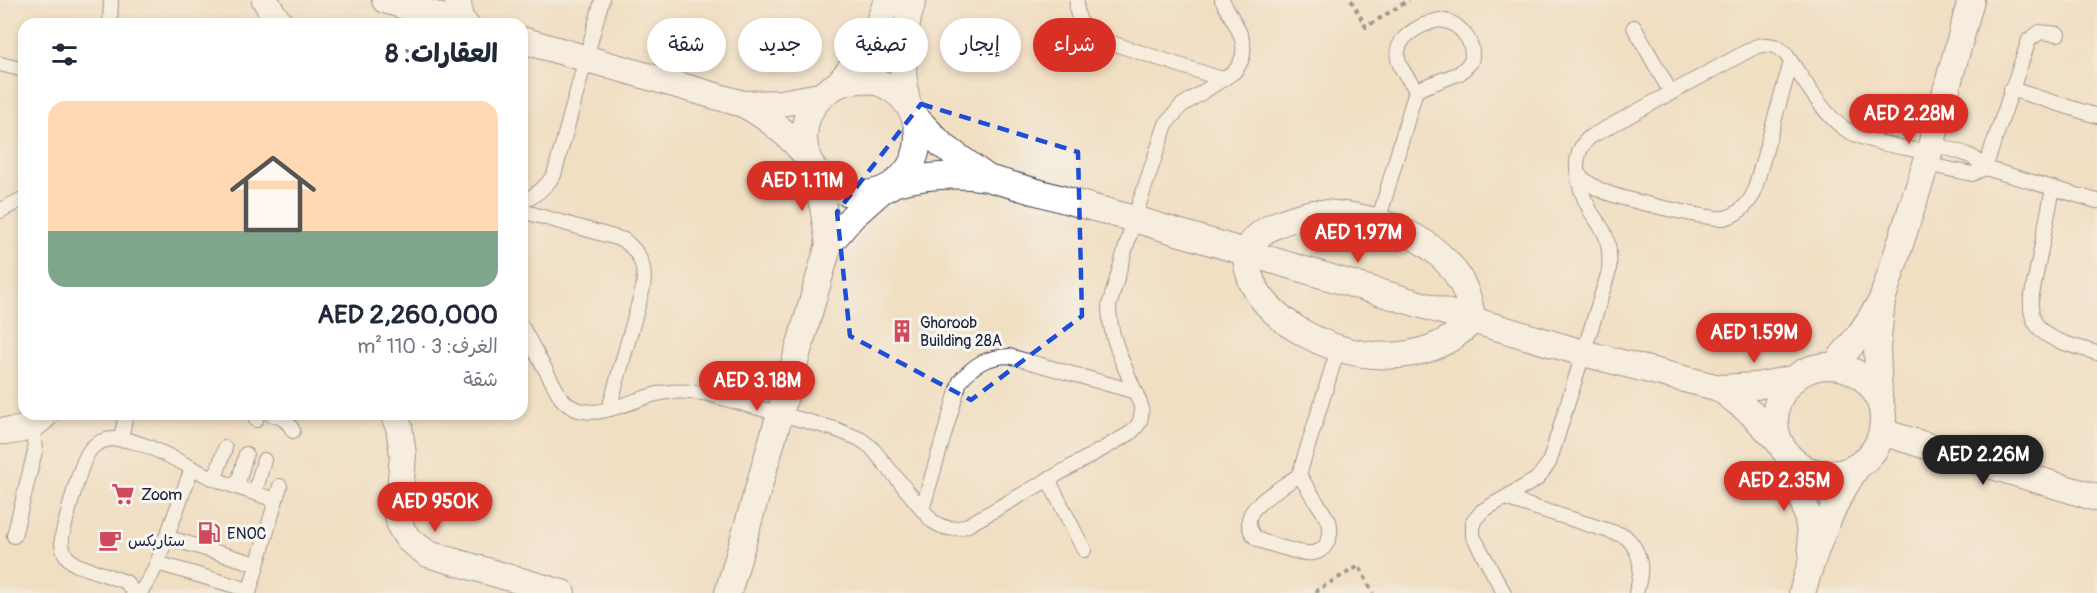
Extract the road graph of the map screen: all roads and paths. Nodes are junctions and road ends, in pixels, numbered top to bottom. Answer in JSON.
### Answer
{"nodes":[{"id":1,"x":111,"y":0,"type":"edge"},
{"id":2,"x":265,"y":0,"type":"edge"},
{"id":3,"x":385,"y":0,"type":"edge"},
{"id":4,"x":602,"y":0,"type":"edge"},
{"id":5,"x":886,"y":0,"type":"edge"},
{"id":6,"x":913,"y":0,"type":"edge"},
{"id":7,"x":1077,"y":0,"type":"edge"},
{"id":8,"x":1222,"y":0,"type":"edge"},
{"id":9,"x":1351,"y":0,"type":"edge"},
{"id":10,"x":1409,"y":0,"type":"edge"},
{"id":11,"x":1971,"y":0,"type":"edge"},
{"id":12,"x":110,"y":18,"type":"edge"},
{"id":13,"x":276,"y":18,"type":"edge"},
{"id":14,"x":461,"y":18,"type":"edge"},
{"id":15,"x":1634,"y":27,"type":"dead end"},
{"id":16,"x":2058,"y":34,"type":"dead end"},
{"id":17,"x":528,"y":42,"type":"edge"},
{"id":18,"x":587,"y":58,"type":"junction"},
{"id":19,"x":1791,"y":62,"type":"junction"},
{"id":20,"x":0,"y":64,"type":"edge"},
{"id":21,"x":18,"y":68,"type":"edge"},
{"id":22,"x":1222,"y":79,"type":"junction"},
{"id":23,"x":2011,"y":89,"type":"junction"},
{"id":24,"x":829,"y":90,"type":"junction"},
{"id":25,"x":1416,"y":90,"type":"junction"},
{"id":26,"x":1671,"y":93,"type":"junction"},
{"id":27,"x":743,"y":104,"type":"junction"},
{"id":28,"x":911,"y":110,"type":"junction"},
{"id":29,"x":2097,"y":116,"type":"edge"},
{"id":30,"x":1929,"y":154,"type":"junction"},
{"id":31,"x":810,"y":163,"type":"junction"},
{"id":32,"x":1985,"y":168,"type":"junction"},
{"id":33,"x":1578,"y":174,"type":"junction"},
{"id":34,"x":987,"y":178,"type":"junction"},
{"id":35,"x":888,"y":188,"type":"junction"},
{"id":36,"x":2053,"y":188,"type":"junction"},
{"id":37,"x":528,"y":199,"type":"edge"},
{"id":38,"x":18,"y":201,"type":"edge"},
{"id":39,"x":2097,"y":201,"type":"edge"},
{"id":40,"x":0,"y":211,"type":"edge"},
{"id":41,"x":528,"y":213,"type":"edge"},
{"id":42,"x":1134,"y":219,"type":"junction"},
{"id":43,"x":1378,"y":222,"type":"junction"},
{"id":44,"x":829,"y":244,"type":"junction"},
{"id":45,"x":1246,"y":253,"type":"junction"},
{"id":46,"x":1882,"y":300,"type":"junction"},
{"id":47,"x":1472,"y":321,"type":"junction"},
{"id":48,"x":528,"y":338,"type":"edge"},
{"id":49,"x":1338,"y":349,"type":"junction"},
{"id":50,"x":1583,"y":353,"type":"junction"},
{"id":51,"x":2097,"y":353,"type":"edge"},
{"id":52,"x":1834,"y":366,"type":"junction"},
{"id":53,"x":1792,"y":379,"type":"junction"},
{"id":54,"x":1719,"y":388,"type":"junction"},
{"id":55,"x":1136,"y":392,"type":"junction"},
{"id":56,"x":1879,"y":396,"type":"junction"},
{"id":57,"x":609,"y":409,"type":"junction"},
{"id":58,"x":779,"y":414,"type":"junction"},
{"id":59,"x":125,"y":420,"type":"edge"},
{"id":60,"x":280,"y":420,"type":"edge"},
{"id":61,"x":396,"y":420,"type":"edge"},
{"id":62,"x":38,"y":421,"type":"edge"},
{"id":63,"x":0,"y":431,"type":"edge"},
{"id":64,"x":293,"y":431,"type":"dead end"},
{"id":65,"x":1882,"y":432,"type":"junction"},
{"id":66,"x":121,"y":438,"type":"junction"},
{"id":67,"x":225,"y":448,"type":"dead end"},
{"id":68,"x":1785,"y":450,"type":"junction"},
{"id":69,"x":246,"y":454,"type":"dead end"},
{"id":70,"x":264,"y":460,"type":"dead end"},
{"id":71,"x":1857,"y":467,"type":"junction"},
{"id":72,"x":192,"y":468,"type":"junction"},
{"id":73,"x":1299,"y":475,"type":"junction"},
{"id":74,"x":215,"y":479,"type":"junction"},
{"id":75,"x":1048,"y":479,"type":"junction"},
{"id":76,"x":280,"y":486,"type":"dead end"},
{"id":77,"x":237,"y":487,"type":"junction"},
{"id":78,"x":255,"y":493,"type":"junction"},
{"id":79,"x":1505,"y":498,"type":"junction"},
{"id":80,"x":2097,"y":498,"type":"edge"},
{"id":81,"x":275,"y":500,"type":"junction"},
{"id":82,"x":922,"y":510,"type":"junction"},
{"id":83,"x":14,"y":536,"type":"dead end"},
{"id":84,"x":166,"y":537,"type":"junction"},
{"id":85,"x":1084,"y":550,"type":"dead end"},
{"id":86,"x":1812,"y":559,"type":"junction"},
{"id":87,"x":157,"y":563,"type":"junction"},
{"id":88,"x":256,"y":564,"type":"junction"},
{"id":89,"x":249,"y":591,"type":"edge"},
{"id":90,"x":134,"y":593,"type":"edge"},
{"id":91,"x":140,"y":593,"type":"edge"},
{"id":92,"x":562,"y":593,"type":"edge"},
{"id":93,"x":728,"y":593,"type":"edge"},
{"id":94,"x":1318,"y":593,"type":"edge"},
{"id":95,"x":1373,"y":593,"type":"edge"},
{"id":96,"x":1504,"y":593,"type":"edge"},
{"id":97,"x":1636,"y":593,"type":"edge"},
{"id":98,"x":1802,"y":593,"type":"edge"}],
"edges":[{"from":1,"to":12,"type":"lane"},
{"from":2,"to":13,"type":"street"},
{"from":3,"to":14,"type":"street"},
{"from":4,"to":18,"type":"lane"},
{"from":5,"to":24,"type":"street"},
{"from":6,"to":28,"type":"street"},
{"from":7,"to":22,"type":"lane"},
{"from":8,"to":22,"type":"lane"},
{"from":9,"to":10,"type":"path"},
{"from":11,"to":30,"type":"street"},
{"from":15,"to":26,"type":"lane"},
{"from":16,"to":23,"type":"lane"},
{"from":17,"to":18,"type":"street"},
{"from":18,"to":27,"type":"street"},
{"from":18,"to":37,"type":"lane"},
{"from":19,"to":26,"type":"lane"},
{"from":19,"to":30,"type":"lane"},
{"from":19,"to":33,"type":"lane"},
{"from":20,"to":21,"type":"lane"},
{"from":22,"to":42,"type":"lane"},
{"from":23,"to":29,"type":"lane"},
{"from":23,"to":32,"type":"lane"},
{"from":24,"to":27,"type":"street"},
{"from":24,"to":28,"type":"street"},
{"from":24,"to":31,"type":"street"},
{"from":25,"to":25,"type":"lane"},
{"from":25,"to":43,"type":"lane"},
{"from":26,"to":33,"type":"lane"},
{"from":27,"to":31,"type":"street"},
{"from":28,"to":34,"type":"street"},
{"from":28,"to":35,"type":"street"},
{"from":30,"to":32,"type":"lane"},
{"from":30,"to":32,"type":"lane"},
{"from":30,"to":46,"type":"street"},
{"from":31,"to":35,"type":"street"},
{"from":31,"to":44,"type":"street"},
{"from":32,"to":36,"type":"lane"},
{"from":33,"to":50,"type":"lane"},
{"from":34,"to":35,"type":"street"},
{"from":34,"to":42,"type":"street"},
{"from":35,"to":44,"type":"street"},
{"from":36,"to":39,"type":"lane"},
{"from":36,"to":51,"type":"lane"},
{"from":38,"to":40,"type":"lane"},
{"from":41,"to":57,"type":"lane"},
{"from":42,"to":45,"type":"street"},
{"from":42,"to":55,"type":"lane"},
{"from":43,"to":45,"type":"street"},
{"from":43,"to":47,"type":"street"},
{"from":44,"to":58,"type":"street"},
{"from":45,"to":47,"type":"street"},
{"from":45,"to":49,"type":"street"},
{"from":46,"to":52,"type":"street"},
{"from":46,"to":56,"type":"street"},
{"from":47,"to":49,"type":"street"},
{"from":47,"to":50,"type":"street"},
{"from":48,"to":57,"type":"lane"},
{"from":49,"to":73,"type":"lane"},
{"from":50,"to":54,"type":"street"},
{"from":50,"to":79,"type":"lane"},
{"from":52,"to":53,"type":"street"},
{"from":52,"to":56,"type":"street"},
{"from":53,"to":54,"type":"street"},
{"from":53,"to":68,"type":"street"},
{"from":54,"to":68,"type":"street"},
{"from":55,"to":75,"type":"lane"},
{"from":55,"to":82,"type":"lane"},
{"from":56,"to":65,"type":"street"},
{"from":57,"to":58,"type":"lane"},
{"from":58,"to":82,"type":"lane"},
{"from":58,"to":93,"type":"street"},
{"from":59,"to":66,"type":"lane"},
{"from":60,"to":64,"type":"lane"},
{"from":61,"to":92,"type":"street"},
{"from":62,"to":63,"type":"street"},
{"from":62,"to":83,"type":"lane"},
{"from":65,"to":71,"type":"street"},
{"from":65,"to":80,"type":"street"},
{"from":66,"to":72,"type":"lane"},
{"from":66,"to":90,"type":"lane"},
{"from":67,"to":74,"type":"lane"},
{"from":68,"to":71,"type":"street"},
{"from":68,"to":86,"type":"street"},
{"from":69,"to":77,"type":"lane"},
{"from":70,"to":78,"type":"lane"},
{"from":71,"to":86,"type":"street"},
{"from":72,"to":74,"type":"lane"},
{"from":72,"to":84,"type":"lane"},
{"from":73,"to":73,"type":"lane"},
{"from":74,"to":77,"type":"lane"},
{"from":75,"to":82,"type":"lane"},
{"from":75,"to":85,"type":"lane"},
{"from":76,"to":81,"type":"lane"},
{"from":77,"to":78,"type":"lane"},
{"from":78,"to":81,"type":"lane"},
{"from":79,"to":96,"type":"lane"},
{"from":79,"to":97,"type":"lane"},
{"from":81,"to":88,"type":"lane"},
{"from":84,"to":87,"type":"lane"},
{"from":84,"to":88,"type":"lane"},
{"from":86,"to":98,"type":"street"},
{"from":87,"to":89,"type":"lane"},
{"from":87,"to":91,"type":"lane"},
{"from":88,"to":89,"type":"lane"},
{"from":94,"to":95,"type":"path"}]}
